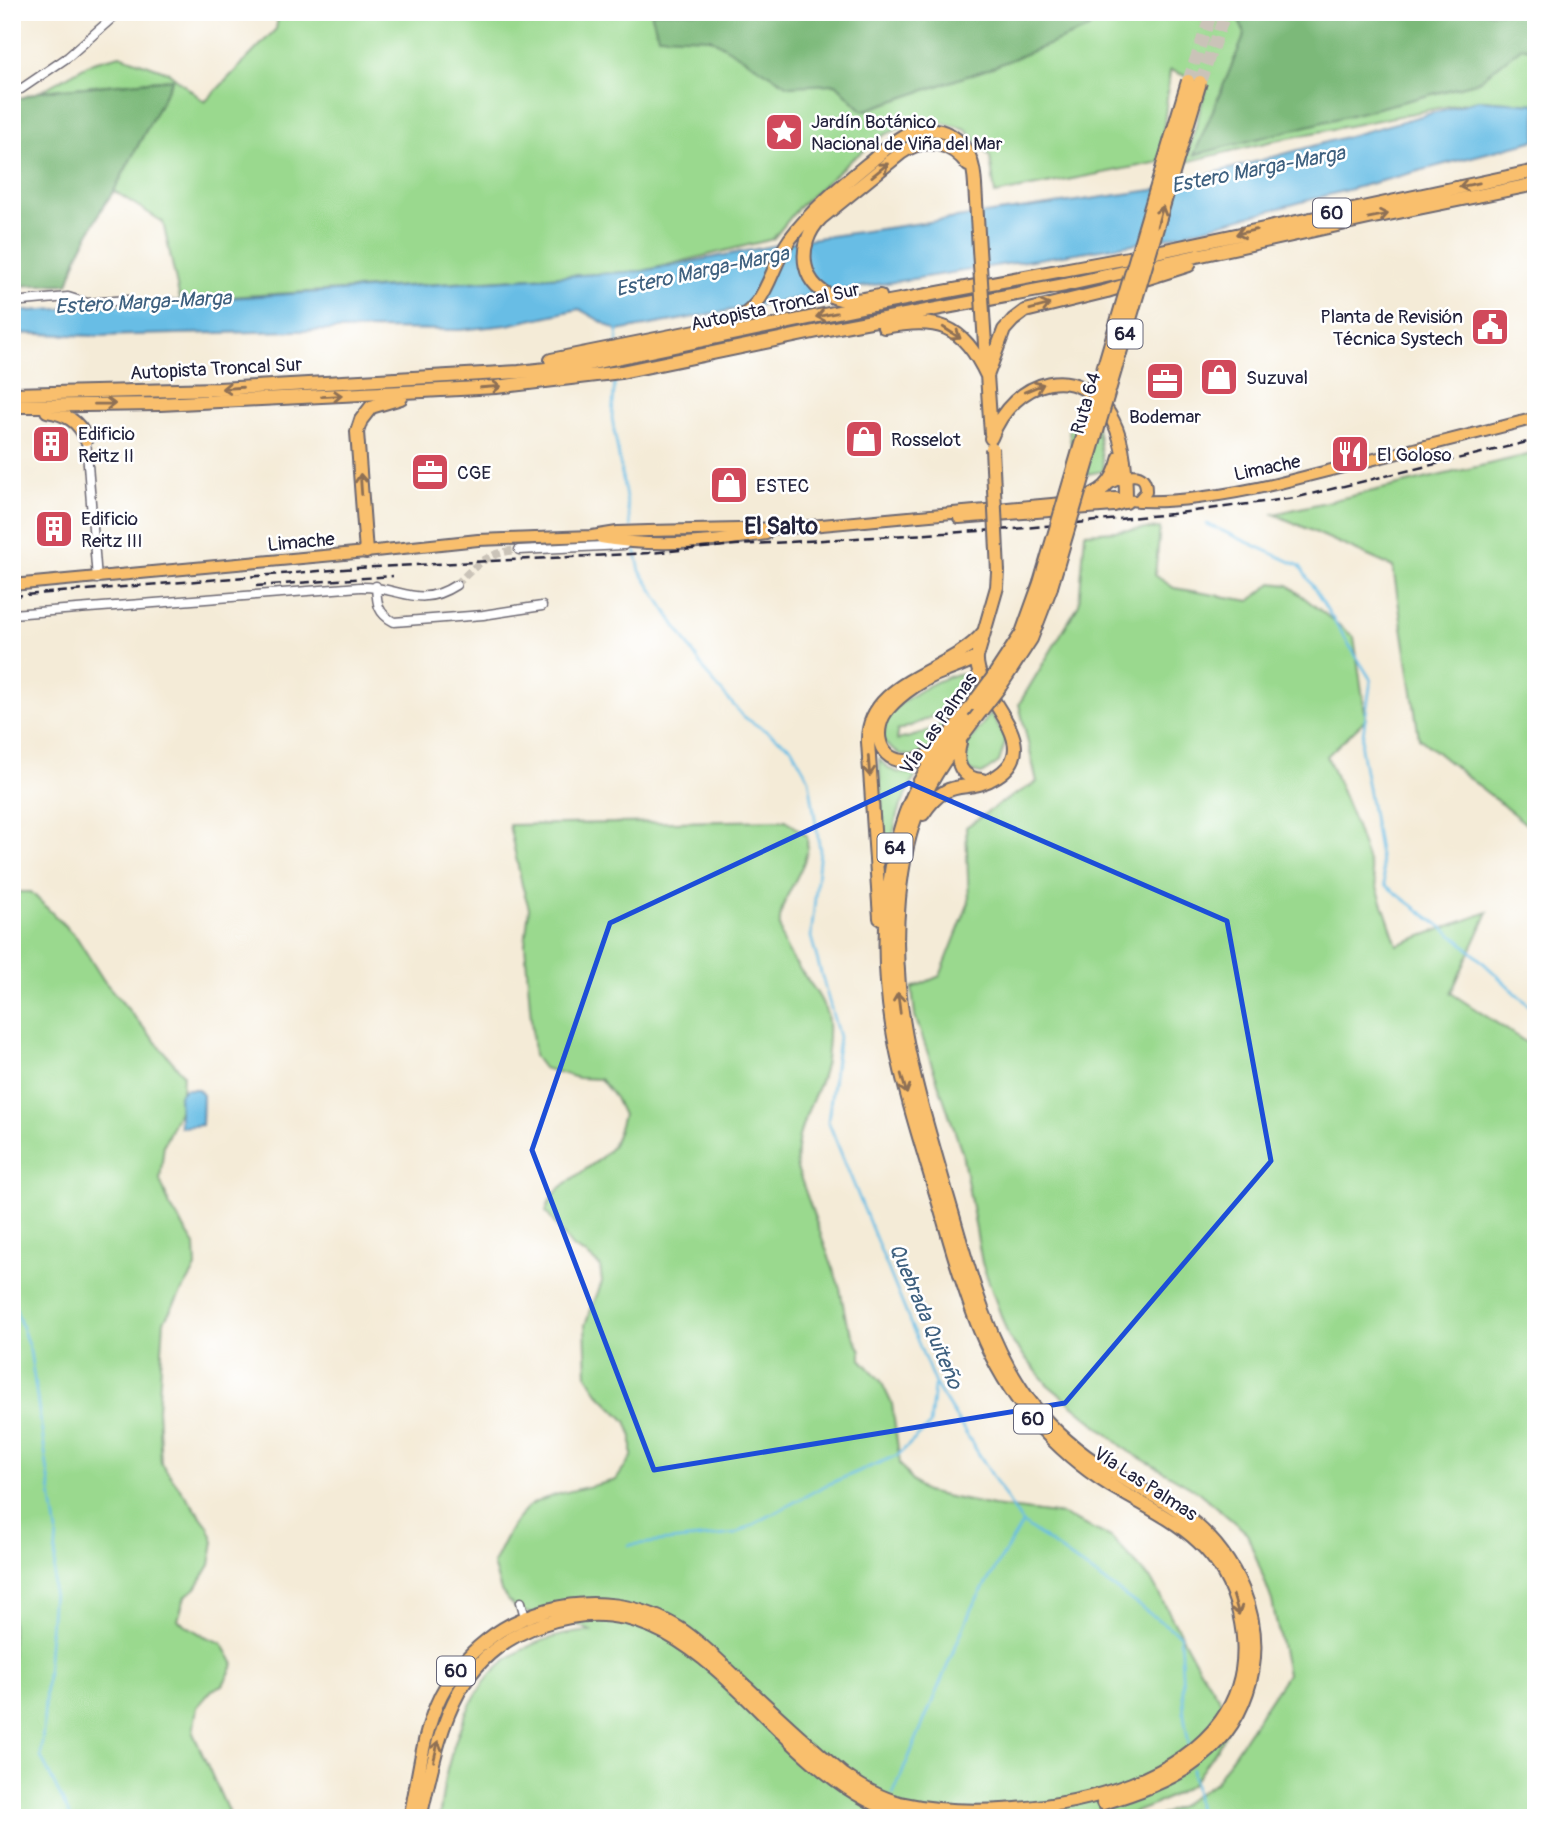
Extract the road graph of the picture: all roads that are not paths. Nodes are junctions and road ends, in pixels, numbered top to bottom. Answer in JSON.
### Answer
{"nodes":[{"id":1,"x":119,"y":12,"type":"edge"},
{"id":2,"x":1194,"y":82,"type":"tunnel mouth"},
{"id":3,"x":21,"y":89,"type":"dead end"},
{"id":4,"x":1536,"y":171,"type":"edge"},
{"id":5,"x":975,"y":179,"type":"junction"},
{"id":6,"x":1536,"y":184,"type":"edge"},
{"id":7,"x":1240,"y":247,"type":"junction"},
{"id":8,"x":1086,"y":267,"type":"junction"},
{"id":9,"x":128,"y":300,"type":"dead end"},
{"id":10,"x":12,"y":302,"type":"edge"},
{"id":11,"x":622,"y":352,"type":"junction"},
{"id":12,"x":584,"y":365,"type":"junction"},
{"id":13,"x":621,"y":372,"type":"junction"},
{"id":14,"x":987,"y":376,"type":"junction"},
{"id":15,"x":423,"y":391,"type":"junction"},
{"id":16,"x":12,"y":394,"type":"edge"},
{"id":17,"x":12,"y":406,"type":"edge"},
{"id":18,"x":1536,"y":418,"type":"edge"},
{"id":19,"x":86,"y":439,"type":"joint"},
{"id":20,"x":991,"y":443,"type":"junction"},
{"id":21,"x":1121,"y":450,"type":"junction"},
{"id":22,"x":1126,"y":476,"type":"junction"},
{"id":23,"x":1108,"y":484,"type":"junction"},
{"id":24,"x":1132,"y":501,"type":"junction"},
{"id":25,"x":1075,"y":502,"type":"junction"},
{"id":26,"x":921,"y":518,"type":"junction"},
{"id":27,"x":624,"y":540,"type":"junction"},
{"id":28,"x":519,"y":550,"type":"tunnel mouth"},
{"id":29,"x":366,"y":552,"type":"junction"},
{"id":30,"x":97,"y":579,"type":"junction"},
{"id":31,"x":12,"y":585,"type":"edge"},
{"id":32,"x":456,"y":585,"type":"tunnel mouth"},
{"id":33,"x":376,"y":586,"type":"junction"},
{"id":34,"x":542,"y":606,"type":"dead end"},
{"id":35,"x":12,"y":614,"type":"edge"},
{"id":36,"x":983,"y":634,"type":"junction"},
{"id":37,"x":977,"y":657,"type":"junction"},
{"id":38,"x":959,"y":667,"type":"junction"},
{"id":39,"x":978,"y":672,"type":"junction"},
{"id":40,"x":997,"y":681,"type":"junction"},
{"id":41,"x":962,"y":736,"type":"junction"},
{"id":42,"x":939,"y":750,"type":"junction"},
{"id":43,"x":992,"y":779,"type":"junction"},
{"id":44,"x":909,"y":838,"type":"junction"},
{"id":45,"x":885,"y":956,"type":"junction"},
{"id":46,"x":521,"y":1602,"type":"dead end"},
{"id":47,"x":525,"y":1617,"type":"junction"},
{"id":48,"x":1206,"y":1748,"type":"junction"},
{"id":49,"x":1085,"y":1804,"type":"junction"},
{"id":50,"x":410,"y":1818,"type":"edge"},
{"id":51,"x":420,"y":1818,"type":"edge"},
{"id":52,"x":919,"y":1818,"type":"edge"},
{"id":53,"x":1042,"y":1818,"type":"edge"}],
"edges":[{"from":1,"to":3,"type":"street"},
{"from":2,"to":40,"type":"highway","name":"Ruta 64","number":"64","bridge":true},
{"from":4,"to":8,"type":"highway","name":"Autopista Troncal Sur","number":"60","one_way":true},
{"from":8,"to":5,"type":"highway","one_way":true},
{"from":5,"to":11,"type":"highway"},
{"from":5,"to":14,"type":"highway","bridge":true},
{"from":7,"to":6,"type":"highway","name":"Autopista Troncal Sur","number":"60","one_way":true},
{"from":7,"to":13,"type":"highway","name":"Autopista Troncal Sur"},
{"from":14,"to":7,"type":"highway","one_way":true},
{"from":8,"to":11,"type":"highway","name":"Autopista Troncal Sur","one_way":true},
{"from":9,"to":10,"type":"street"},
{"from":11,"to":12,"type":"highway"},
{"from":12,"to":13,"type":"highway","name":"Autopista Troncal Sur"},
{"from":15,"to":12,"type":"highway","name":"Autopista Troncal Sur","one_way":true},
{"from":12,"to":16,"type":"highway","name":"Autopista Troncal Sur","one_way":true},
{"from":13,"to":14,"type":"highway","one_way":true},
{"from":14,"to":20,"type":"highway"},
{"from":17,"to":15,"type":"highway","name":"Autopista Troncal Sur","one_way":true},
{"from":29,"to":15,"type":"highway","one_way":true},
{"from":17,"to":19,"type":"highway"},
{"from":18,"to":24,"type":"main road","name":"Limache"},
{"from":19,"to":30,"type":"street"},
{"from":20,"to":21,"type":"highway","one_way":true},
{"from":20,"to":36,"type":"highway","bridge":true},
{"from":21,"to":22,"type":"highway"},
{"from":21,"to":23,"type":"highway"},
{"from":22,"to":23,"type":"main road"},
{"from":22,"to":24,"type":"highway"},
{"from":22,"to":24,"type":"main road"},
{"from":23,"to":25,"type":"highway"},
{"from":24,"to":25,"type":"main road","name":"Limache"},
{"from":24,"to":26,"type":"main road","name":"Limache"},
{"from":25,"to":26,"type":"main road","name":"Limache"},
{"from":26,"to":27,"type":"main road","name":"Limache"},
{"from":27,"to":28,"type":"street","name":"Limache"},
{"from":27,"to":29,"type":"main road","name":"Limache"},
{"from":29,"to":30,"type":"main road","name":"Limache"},
{"from":30,"to":31,"type":"main road","name":"Limache"},
{"from":32,"to":33,"type":"street"},
{"from":33,"to":34,"type":"street"},
{"from":33,"to":35,"type":"street"},
{"from":36,"to":37,"type":"highway"},
{"from":36,"to":45,"type":"highway","one_way":true},
{"from":37,"to":38,"type":"highway"},
{"from":37,"to":39,"type":"highway"},
{"from":38,"to":39,"type":"highway"},
{"from":38,"to":42,"type":"highway"},
{"from":39,"to":43,"type":"highway"},
{"from":40,"to":41,"type":"highway","name":"Vía Las Palmas","number":"64","bridge":true},
{"from":40,"to":42,"type":"highway","name":"Vía Las Palmas","number":"64","bridge":true},
{"from":41,"to":43,"type":"highway"},
{"from":41,"to":44,"type":"highway","name":"Vía Las Palmas","number":"64"},
{"from":42,"to":45,"type":"highway","name":"Vía Las Palmas","number":"64"},
{"from":43,"to":44,"type":"highway"},
{"from":48,"to":44,"type":"highway","name":"Vía Las Palmas","number":"60","one_way":true},
{"from":45,"to":48,"type":"highway","name":"Vía Las Palmas","number":"60","one_way":true},
{"from":46,"to":47,"type":"street"},
{"from":47,"to":49,"type":"highway","name":"Vía Las Palmas","number":"60"},
{"from":47,"to":50,"type":"highway","name":"Vía Las Palmas","number":"60"},
{"from":48,"to":49,"type":"highway","name":"Vía Las Palmas","number":"60"},
{"from":49,"to":53,"type":"highway","name":"Vía Las Palmas","number":"60"},
{"from":51,"to":52,"type":"highway","number":"60","one_way":true}]}
